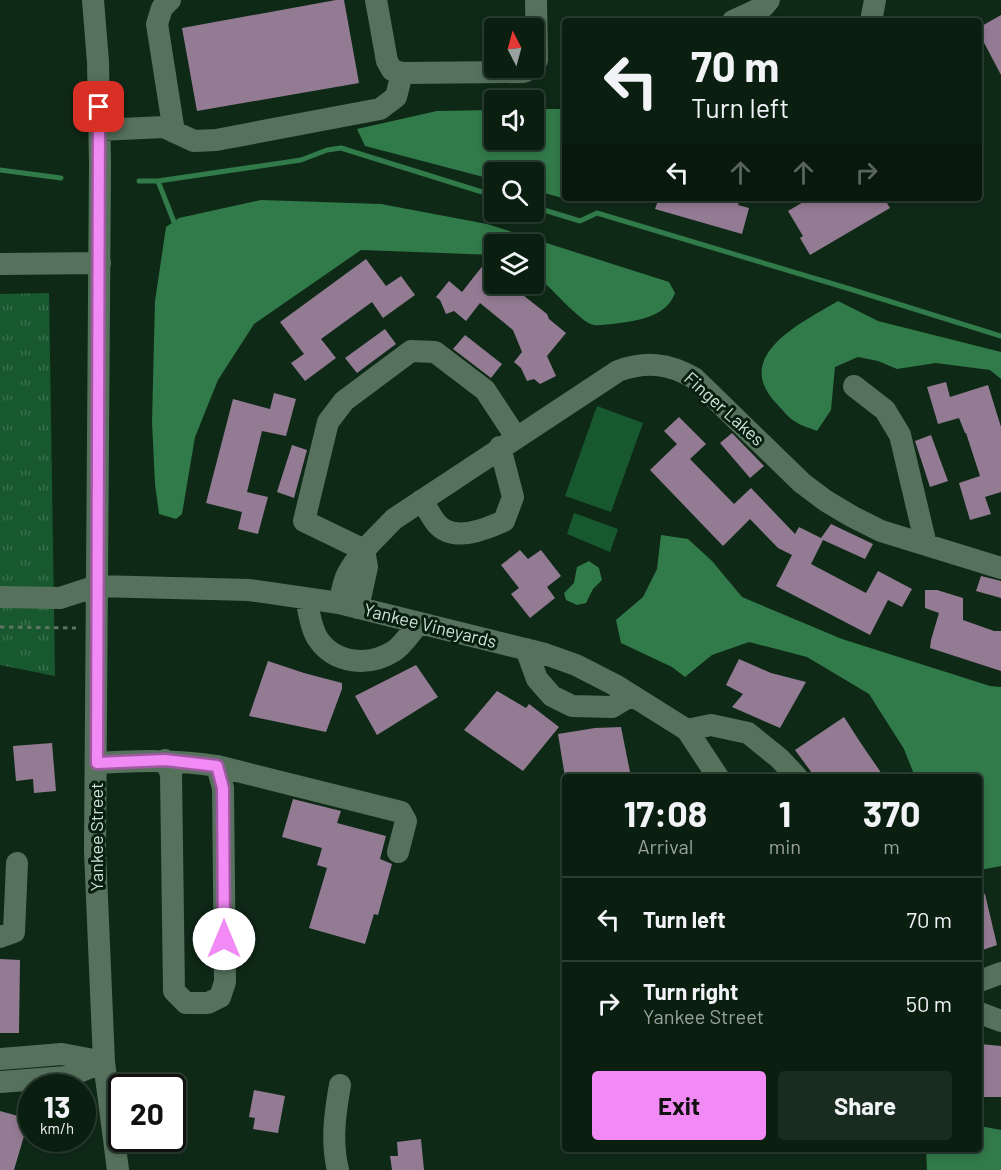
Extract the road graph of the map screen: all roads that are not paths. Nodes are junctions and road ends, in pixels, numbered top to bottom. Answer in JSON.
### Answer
{"nodes":[{"id":1,"x":93,"y":0,"type":"edge"},
{"id":2,"x":170,"y":0,"type":"edge"},
{"id":3,"x":376,"y":0,"type":"edge"},
{"id":4,"x":536,"y":0,"type":"edge"},
{"id":5,"x":769,"y":0,"type":"edge"},
{"id":6,"x":875,"y":0,"type":"edge"},
{"id":7,"x":536,"y":18,"type":"edge"},
{"id":8,"x":739,"y":18,"type":"edge"},
{"id":9,"x":872,"y":18,"type":"edge"},
{"id":10,"x":484,"y":72,"type":"edge"},
{"id":11,"x":402,"y":73,"type":"junction"},
{"id":12,"x":100,"y":130,"type":"junction"},
{"id":13,"x":174,"y":132,"type":"junction"},
{"id":14,"x":100,"y":263,"type":"junction"},
{"id":15,"x":0,"y":264,"type":"edge"},
{"id":16,"x":854,"y":386,"type":"dead end"},
{"id":17,"x":508,"y":442,"type":"junction"},
{"id":18,"x":422,"y":500,"type":"junction"},
{"id":19,"x":926,"y":545,"type":"junction"},
{"id":20,"x":364,"y":550,"type":"junction"},
{"id":21,"x":1001,"y":568,"type":"edge"},
{"id":22,"x":97,"y":586,"type":"junction"},
{"id":23,"x":0,"y":597,"type":"edge"},
{"id":24,"x":306,"y":599,"type":"junction"},
{"id":25,"x":348,"y":606,"type":"junction"},
{"id":26,"x":419,"y":623,"type":"junction"},
{"id":27,"x":526,"y":650,"type":"junction"},
{"id":28,"x":630,"y":696,"type":"junction"},
{"id":29,"x":687,"y":730,"type":"junction"},
{"id":30,"x":165,"y":760,"type":"junction"},
{"id":31,"x":97,"y":763,"type":"junction"},
{"id":32,"x":217,"y":766,"type":"junction"},
{"id":33,"x":716,"y":774,"type":"edge"},
{"id":34,"x":794,"y":774,"type":"edge"},
{"id":35,"x":398,"y":852,"type":"dead end"},
{"id":36,"x":17,"y":863,"type":"dead end"},
{"id":37,"x":0,"y":937,"type":"edge"},
{"id":38,"x":1001,"y":973,"type":"edge"},
{"id":39,"x":982,"y":980,"type":"edge"},
{"id":40,"x":982,"y":1014,"type":"edge"},
{"id":41,"x":1001,"y":1021,"type":"edge"},
{"id":42,"x":0,"y":1059,"type":"edge"},
{"id":43,"x":104,"y":1062,"type":"junction"},
{"id":44,"x":0,"y":1082,"type":"edge"},
{"id":45,"x":340,"y":1085,"type":"dead end"},
{"id":46,"x":118,"y":1170,"type":"edge"},
{"id":47,"x":338,"y":1170,"type":"edge"}],
"edges":[{"from":1,"to":12,"type":"street","name":"Yankee Street"},
{"from":2,"to":13,"type":"street"},
{"from":3,"to":11,"type":"street"},
{"from":4,"to":7,"type":"street"},
{"from":5,"to":8,"type":"street"},
{"from":6,"to":9,"type":"street"},
{"from":10,"to":11,"type":"street"},
{"from":11,"to":13,"type":"street"},
{"from":12,"to":13,"type":"street"},
{"from":12,"to":14,"type":"street","name":"Yankee Street"},
{"from":14,"to":15,"type":"street"},
{"from":14,"to":22,"type":"street","name":"Yankee Street"},
{"from":16,"to":19,"type":"street"},
{"from":17,"to":18,"type":"street","name":"Finger Lakes"},
{"from":17,"to":18,"type":"street"},
{"from":17,"to":19,"type":"street","name":"Finger Lakes"},
{"from":17,"to":20,"type":"street"},
{"from":18,"to":20,"type":"street","name":"Finger Lakes"},
{"from":19,"to":21,"type":"street","name":"Finger Lakes"},
{"from":20,"to":25,"type":"street","name":"Finger Lakes"},
{"from":22,"to":23,"type":"street","name":"Yankee Vineyards"},
{"from":22,"to":24,"type":"street","name":"Yankee Vineyards"},
{"from":22,"to":31,"type":"street","name":"Yankee Street"},
{"from":24,"to":25,"type":"street","name":"Yankee Vineyards"},
{"from":24,"to":26,"type":"street"},
{"from":25,"to":26,"type":"street","name":"Yankee Vineyards"},
{"from":26,"to":27,"type":"street","name":"Yankee Vineyards"},
{"from":27,"to":28,"type":"street","name":"Yankee Vineyards"},
{"from":27,"to":28,"type":"street"},
{"from":28,"to":29,"type":"street","name":"Yankee Vineyards"},
{"from":29,"to":33,"type":"street","name":"Yankee Vineyards"},
{"from":29,"to":34,"type":"street"},
{"from":30,"to":31,"type":"street"},
{"from":30,"to":32,"type":"street"},
{"from":30,"to":32,"type":"street"},
{"from":31,"to":43,"type":"street","name":"Yankee Street"},
{"from":32,"to":35,"type":"street"},
{"from":36,"to":37,"type":"street"},
{"from":38,"to":39,"type":"street"},
{"from":40,"to":41,"type":"street"},
{"from":42,"to":43,"type":"street"},
{"from":43,"to":44,"type":"street"},
{"from":43,"to":46,"type":"street","name":"Yankee Street"},
{"from":45,"to":47,"type":"street"}]}
